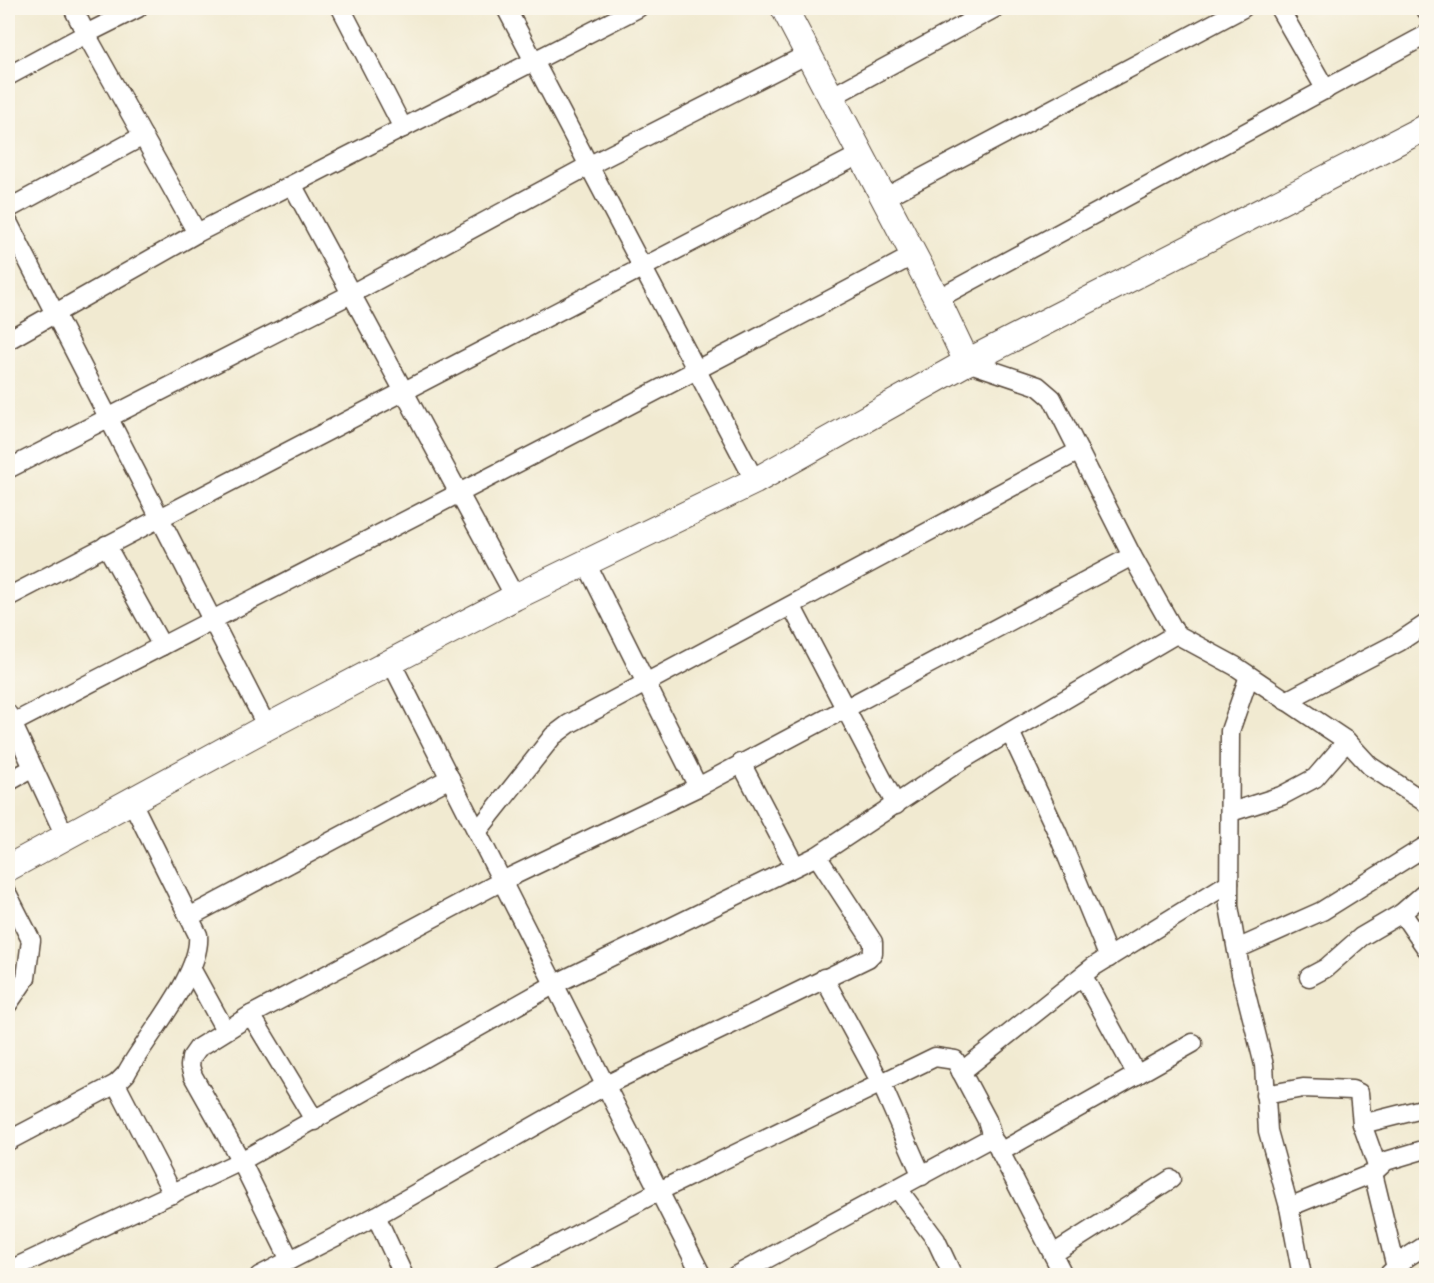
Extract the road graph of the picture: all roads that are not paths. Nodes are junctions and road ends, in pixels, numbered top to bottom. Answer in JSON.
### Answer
{"nodes":[{"id":1,"x":73,"y":8,"type":"edge"},
{"id":2,"x":138,"y":8,"type":"edge"},
{"id":3,"x":342,"y":8,"type":"edge"},
{"id":4,"x":506,"y":8,"type":"edge"},
{"id":5,"x":638,"y":8,"type":"edge"},
{"id":6,"x":784,"y":8,"type":"edge"},
{"id":7,"x":995,"y":8,"type":"edge"},
{"id":8,"x":1243,"y":8,"type":"edge"},
{"id":9,"x":1279,"y":8,"type":"edge"},
{"id":10,"x":86,"y":34,"type":"junction"},
{"id":11,"x":1426,"y":35,"type":"edge"},
{"id":12,"x":808,"y":54,"type":"junction"},
{"id":13,"x":533,"y":60,"type":"junction"},
{"id":14,"x":8,"y":76,"type":"edge"},
{"id":15,"x":1326,"y":90,"type":"junction"},
{"id":16,"x":831,"y":97,"type":"junction"},
{"id":17,"x":1426,"y":127,"type":"edge"},
{"id":18,"x":403,"y":128,"type":"junction"},
{"id":19,"x":143,"y":136,"type":"junction"},
{"id":20,"x":861,"y":154,"type":"junction"},
{"id":21,"x":588,"y":166,"type":"junction"},
{"id":22,"x":293,"y":186,"type":"junction"},
{"id":23,"x":884,"y":198,"type":"junction"},
{"id":24,"x":8,"y":209,"type":"edge"},
{"id":25,"x":8,"y":222,"type":"edge"},
{"id":26,"x":197,"y":232,"type":"junction"},
{"id":27,"x":914,"y":255,"type":"junction"},
{"id":28,"x":641,"y":267,"type":"junction"},
{"id":29,"x":351,"y":294,"type":"junction"},
{"id":30,"x":937,"y":299,"type":"junction"},
{"id":31,"x":53,"y":315,"type":"junction"},
{"id":32,"x":8,"y":340,"type":"edge"},
{"id":33,"x":967,"y":362,"type":"junction"},
{"id":34,"x":698,"y":371,"type":"junction"},
{"id":35,"x":403,"y":390,"type":"junction"},
{"id":36,"x":106,"y":417,"type":"junction"},
{"id":37,"x":1079,"y":451,"type":"junction"},
{"id":38,"x":8,"y":469,"type":"edge"},
{"id":39,"x":755,"y":481,"type":"junction"},
{"id":40,"x":458,"y":492,"type":"junction"},
{"id":41,"x":158,"y":517,"type":"junction"},
{"id":42,"x":105,"y":545,"type":"junction"},
{"id":43,"x":1132,"y":556,"type":"junction"},
{"id":44,"x":586,"y":563,"type":"junction"},
{"id":45,"x":8,"y":597,"type":"edge"},
{"id":46,"x":515,"y":597,"type":"junction"},
{"id":47,"x":792,"y":607,"type":"junction"},
{"id":48,"x":213,"y":620,"type":"junction"},
{"id":49,"x":1426,"y":624,"type":"edge"},
{"id":50,"x":1176,"y":634,"type":"junction"},
{"id":51,"x":162,"y":646,"type":"junction"},
{"id":52,"x":391,"y":662,"type":"junction"},
{"id":53,"x":1249,"y":676,"type":"junction"},
{"id":54,"x":645,"y":684,"type":"junction"},
{"id":55,"x":1287,"y":701,"type":"junction"},
{"id":56,"x":844,"y":709,"type":"junction"},
{"id":57,"x":10,"y":719,"type":"edge"},
{"id":58,"x":267,"y":727,"type":"junction"},
{"id":59,"x":1011,"y":734,"type":"junction"},
{"id":60,"x":1347,"y":741,"type":"junction"},
{"id":61,"x":741,"y":763,"type":"junction"},
{"id":62,"x":33,"y":768,"type":"junction"},
{"id":63,"x":450,"y":778,"type":"junction"},
{"id":64,"x":8,"y":782,"type":"edge"},
{"id":65,"x":698,"y":787,"type":"junction"},
{"id":66,"x":131,"y":800,"type":"junction"},
{"id":67,"x":1426,"y":803,"type":"edge"},
{"id":68,"x":896,"y":805,"type":"junction"},
{"id":69,"x":1231,"y":812,"type":"junction"},
{"id":70,"x":477,"y":832,"type":"junction"},
{"id":71,"x":64,"y":836,"type":"junction"},
{"id":72,"x":1426,"y":846,"type":"edge"},
{"id":73,"x":816,"y":856,"type":"junction"},
{"id":74,"x":795,"y":866,"type":"junction"},
{"id":75,"x":8,"y":868,"type":"edge"},
{"id":76,"x":502,"y":881,"type":"junction"},
{"id":77,"x":1229,"y":883,"type":"junction"},
{"id":78,"x":1426,"y":891,"type":"edge"},
{"id":79,"x":8,"y":895,"type":"edge"},
{"id":80,"x":1402,"y":913,"type":"junction"},
{"id":81,"x":189,"y":917,"type":"junction"},
{"id":82,"x":1426,"y":948,"type":"edge"},
{"id":83,"x":1237,"y":949,"type":"junction"},
{"id":84,"x":1109,"y":958,"type":"junction"},
{"id":85,"x":192,"y":970,"type":"junction"},
{"id":86,"x":1083,"y":976,"type":"junction"},
{"id":87,"x":1309,"y":977,"type":"dead end"},
{"id":88,"x":824,"y":978,"type":"junction"},
{"id":89,"x":555,"y":984,"type":"junction"},
{"id":90,"x":8,"y":1004,"type":"edge"},
{"id":91,"x":251,"y":1015,"type":"junction"},
{"id":92,"x":225,"y":1030,"type":"junction"},
{"id":93,"x":1193,"y":1043,"type":"dead end"},
{"id":94,"x":961,"y":1072,"type":"junction"},
{"id":95,"x":1137,"y":1075,"type":"junction"},
{"id":96,"x":881,"y":1083,"type":"junction"},
{"id":97,"x":116,"y":1084,"type":"junction"},
{"id":98,"x":606,"y":1085,"type":"junction"},
{"id":99,"x":1264,"y":1095,"type":"junction"},
{"id":100,"x":1426,"y":1108,"type":"edge"},
{"id":101,"x":315,"y":1121,"type":"junction"},
{"id":102,"x":1362,"y":1124,"type":"junction"},
{"id":103,"x":8,"y":1141,"type":"edge"},
{"id":104,"x":996,"y":1145,"type":"junction"},
{"id":105,"x":1426,"y":1149,"type":"edge"},
{"id":106,"x":241,"y":1161,"type":"junction"},
{"id":107,"x":1375,"y":1170,"type":"junction"},
{"id":108,"x":922,"y":1176,"type":"junction"},
{"id":109,"x":1171,"y":1179,"type":"dead end"},
{"id":110,"x":897,"y":1189,"type":"junction"},
{"id":111,"x":659,"y":1191,"type":"junction"},
{"id":112,"x":173,"y":1194,"type":"junction"},
{"id":113,"x":1289,"y":1207,"type":"junction"},
{"id":114,"x":376,"y":1216,"type":"junction"},
{"id":115,"x":1426,"y":1245,"type":"edge"},
{"id":116,"x":1053,"y":1254,"type":"junction"},
{"id":117,"x":291,"y":1260,"type":"junction"},
{"id":118,"x":8,"y":1271,"type":"edge"},
{"id":119,"x":1392,"y":1272,"type":"edge"},
{"id":120,"x":259,"y":1275,"type":"edge"},
{"id":121,"x":404,"y":1275,"type":"edge"},
{"id":122,"x":498,"y":1275,"type":"edge"},
{"id":123,"x":702,"y":1275,"type":"edge"},
{"id":124,"x":735,"y":1275,"type":"edge"},
{"id":125,"x":953,"y":1275,"type":"edge"},
{"id":126,"x":1064,"y":1275,"type":"edge"},
{"id":127,"x":1302,"y":1275,"type":"edge"}],
"edges":[{"from":1,"to":10,"type":"street"},
{"from":2,"to":10,"type":"street"},
{"from":3,"to":18,"type":"street"},
{"from":4,"to":13,"type":"street"},
{"from":5,"to":13,"type":"street"},
{"from":6,"to":12,"type":"street"},
{"from":7,"to":16,"type":"street"},
{"from":8,"to":23,"type":"street"},
{"from":9,"to":15,"type":"street"},
{"from":10,"to":14,"type":"street"},
{"from":10,"to":19,"type":"street"},
{"from":11,"to":15,"type":"street"},
{"from":12,"to":16,"type":"street"},
{"from":12,"to":21,"type":"street"},
{"from":13,"to":18,"type":"street"},
{"from":13,"to":21,"type":"street"},
{"from":15,"to":30,"type":"street"},
{"from":16,"to":20,"type":"street"},
{"from":17,"to":33,"type":"street"},
{"from":18,"to":22,"type":"street"},
{"from":19,"to":24,"type":"street"},
{"from":19,"to":26,"type":"street"},
{"from":20,"to":23,"type":"street"},
{"from":20,"to":28,"type":"street"},
{"from":21,"to":28,"type":"street"},
{"from":21,"to":29,"type":"street"},
{"from":22,"to":26,"type":"street"},
{"from":22,"to":29,"type":"street"},
{"from":23,"to":27,"type":"street"},
{"from":25,"to":31,"type":"street"},
{"from":26,"to":31,"type":"street"},
{"from":27,"to":30,"type":"street"},
{"from":27,"to":34,"type":"street"},
{"from":28,"to":34,"type":"street"},
{"from":28,"to":35,"type":"street"},
{"from":29,"to":35,"type":"street"},
{"from":29,"to":36,"type":"street"},
{"from":30,"to":33,"type":"street"},
{"from":31,"to":32,"type":"street"},
{"from":31,"to":36,"type":"street"},
{"from":33,"to":37,"type":"street"},
{"from":33,"to":39,"type":"street"},
{"from":34,"to":39,"type":"street"},
{"from":34,"to":40,"type":"street"},
{"from":35,"to":40,"type":"street"},
{"from":35,"to":41,"type":"street"},
{"from":36,"to":38,"type":"street"},
{"from":36,"to":41,"type":"street"},
{"from":37,"to":43,"type":"street"},
{"from":37,"to":47,"type":"street"},
{"from":39,"to":44,"type":"street"},
{"from":40,"to":46,"type":"street"},
{"from":40,"to":48,"type":"street"},
{"from":41,"to":42,"type":"street"},
{"from":41,"to":48,"type":"street"},
{"from":42,"to":45,"type":"street"},
{"from":42,"to":51,"type":"street"},
{"from":43,"to":50,"type":"street"},
{"from":43,"to":56,"type":"street"},
{"from":44,"to":46,"type":"street"},
{"from":44,"to":54,"type":"street"},
{"from":46,"to":52,"type":"street"},
{"from":47,"to":54,"type":"street"},
{"from":47,"to":56,"type":"street"},
{"from":48,"to":51,"type":"street"},
{"from":48,"to":58,"type":"street"},
{"from":49,"to":55,"type":"street"},
{"from":50,"to":53,"type":"street"},
{"from":50,"to":59,"type":"street"},
{"from":51,"to":57,"type":"street"},
{"from":52,"to":58,"type":"street"},
{"from":52,"to":63,"type":"street"},
{"from":53,"to":55,"type":"street"},
{"from":53,"to":69,"type":"street"},
{"from":54,"to":65,"type":"street"},
{"from":54,"to":70,"type":"street"},
{"from":55,"to":60,"type":"street"},
{"from":56,"to":61,"type":"street"},
{"from":56,"to":68,"type":"street"},
{"from":57,"to":62,"type":"street"},
{"from":58,"to":66,"type":"street"},
{"from":59,"to":68,"type":"street"},
{"from":59,"to":84,"type":"street"},
{"from":60,"to":67,"type":"street"},
{"from":60,"to":69,"type":"street"},
{"from":61,"to":65,"type":"street"},
{"from":61,"to":74,"type":"street"},
{"from":62,"to":64,"type":"street"},
{"from":62,"to":71,"type":"street"},
{"from":63,"to":70,"type":"street"},
{"from":63,"to":81,"type":"street"},
{"from":65,"to":76,"type":"street"},
{"from":66,"to":71,"type":"street"},
{"from":66,"to":81,"type":"street"},
{"from":68,"to":73,"type":"street"},
{"from":69,"to":77,"type":"street"},
{"from":70,"to":76,"type":"street"},
{"from":71,"to":75,"type":"street"},
{"from":72,"to":83,"type":"street"},
{"from":73,"to":74,"type":"street"},
{"from":73,"to":88,"type":"street"},
{"from":74,"to":89,"type":"street"},
{"from":76,"to":89,"type":"street"},
{"from":76,"to":91,"type":"street"},
{"from":77,"to":83,"type":"street"},
{"from":77,"to":84,"type":"street"},
{"from":78,"to":80,"type":"street"},
{"from":79,"to":90,"type":"street"},
{"from":80,"to":82,"type":"street"},
{"from":80,"to":87,"type":"street"},
{"from":81,"to":85,"type":"street"},
{"from":83,"to":99,"type":"street"},
{"from":84,"to":86,"type":"street"},
{"from":85,"to":92,"type":"street"},
{"from":85,"to":97,"type":"street"},
{"from":86,"to":94,"type":"street"},
{"from":86,"to":95,"type":"street"},
{"from":88,"to":96,"type":"street"},
{"from":88,"to":98,"type":"street"},
{"from":89,"to":98,"type":"street"},
{"from":89,"to":101,"type":"street"},
{"from":91,"to":92,"type":"street"},
{"from":91,"to":101,"type":"street"},
{"from":92,"to":106,"type":"street"},
{"from":93,"to":95,"type":"street"},
{"from":94,"to":96,"type":"street"},
{"from":94,"to":104,"type":"street"},
{"from":95,"to":104,"type":"street"},
{"from":96,"to":108,"type":"street"},
{"from":96,"to":111,"type":"street"},
{"from":97,"to":103,"type":"street"},
{"from":97,"to":112,"type":"street"},
{"from":98,"to":111,"type":"street"},
{"from":98,"to":114,"type":"street"},
{"from":99,"to":102,"type":"street"},
{"from":99,"to":113,"type":"street"},
{"from":100,"to":102,"type":"street"},
{"from":101,"to":106,"type":"street"},
{"from":102,"to":107,"type":"street"},
{"from":104,"to":108,"type":"street"},
{"from":104,"to":116,"type":"street"},
{"from":105,"to":107,"type":"street"},
{"from":106,"to":112,"type":"street"},
{"from":106,"to":117,"type":"street"},
{"from":107,"to":113,"type":"street"},
{"from":107,"to":119,"type":"street"},
{"from":108,"to":110,"type":"street"},
{"from":109,"to":116,"type":"street"},
{"from":110,"to":124,"type":"street"},
{"from":110,"to":125,"type":"street"},
{"from":111,"to":122,"type":"street"},
{"from":111,"to":123,"type":"street"},
{"from":112,"to":118,"type":"street"},
{"from":113,"to":127,"type":"street"},
{"from":114,"to":117,"type":"street"},
{"from":114,"to":121,"type":"street"},
{"from":115,"to":119,"type":"street"},
{"from":116,"to":126,"type":"street"},
{"from":117,"to":120,"type":"street"}]}
